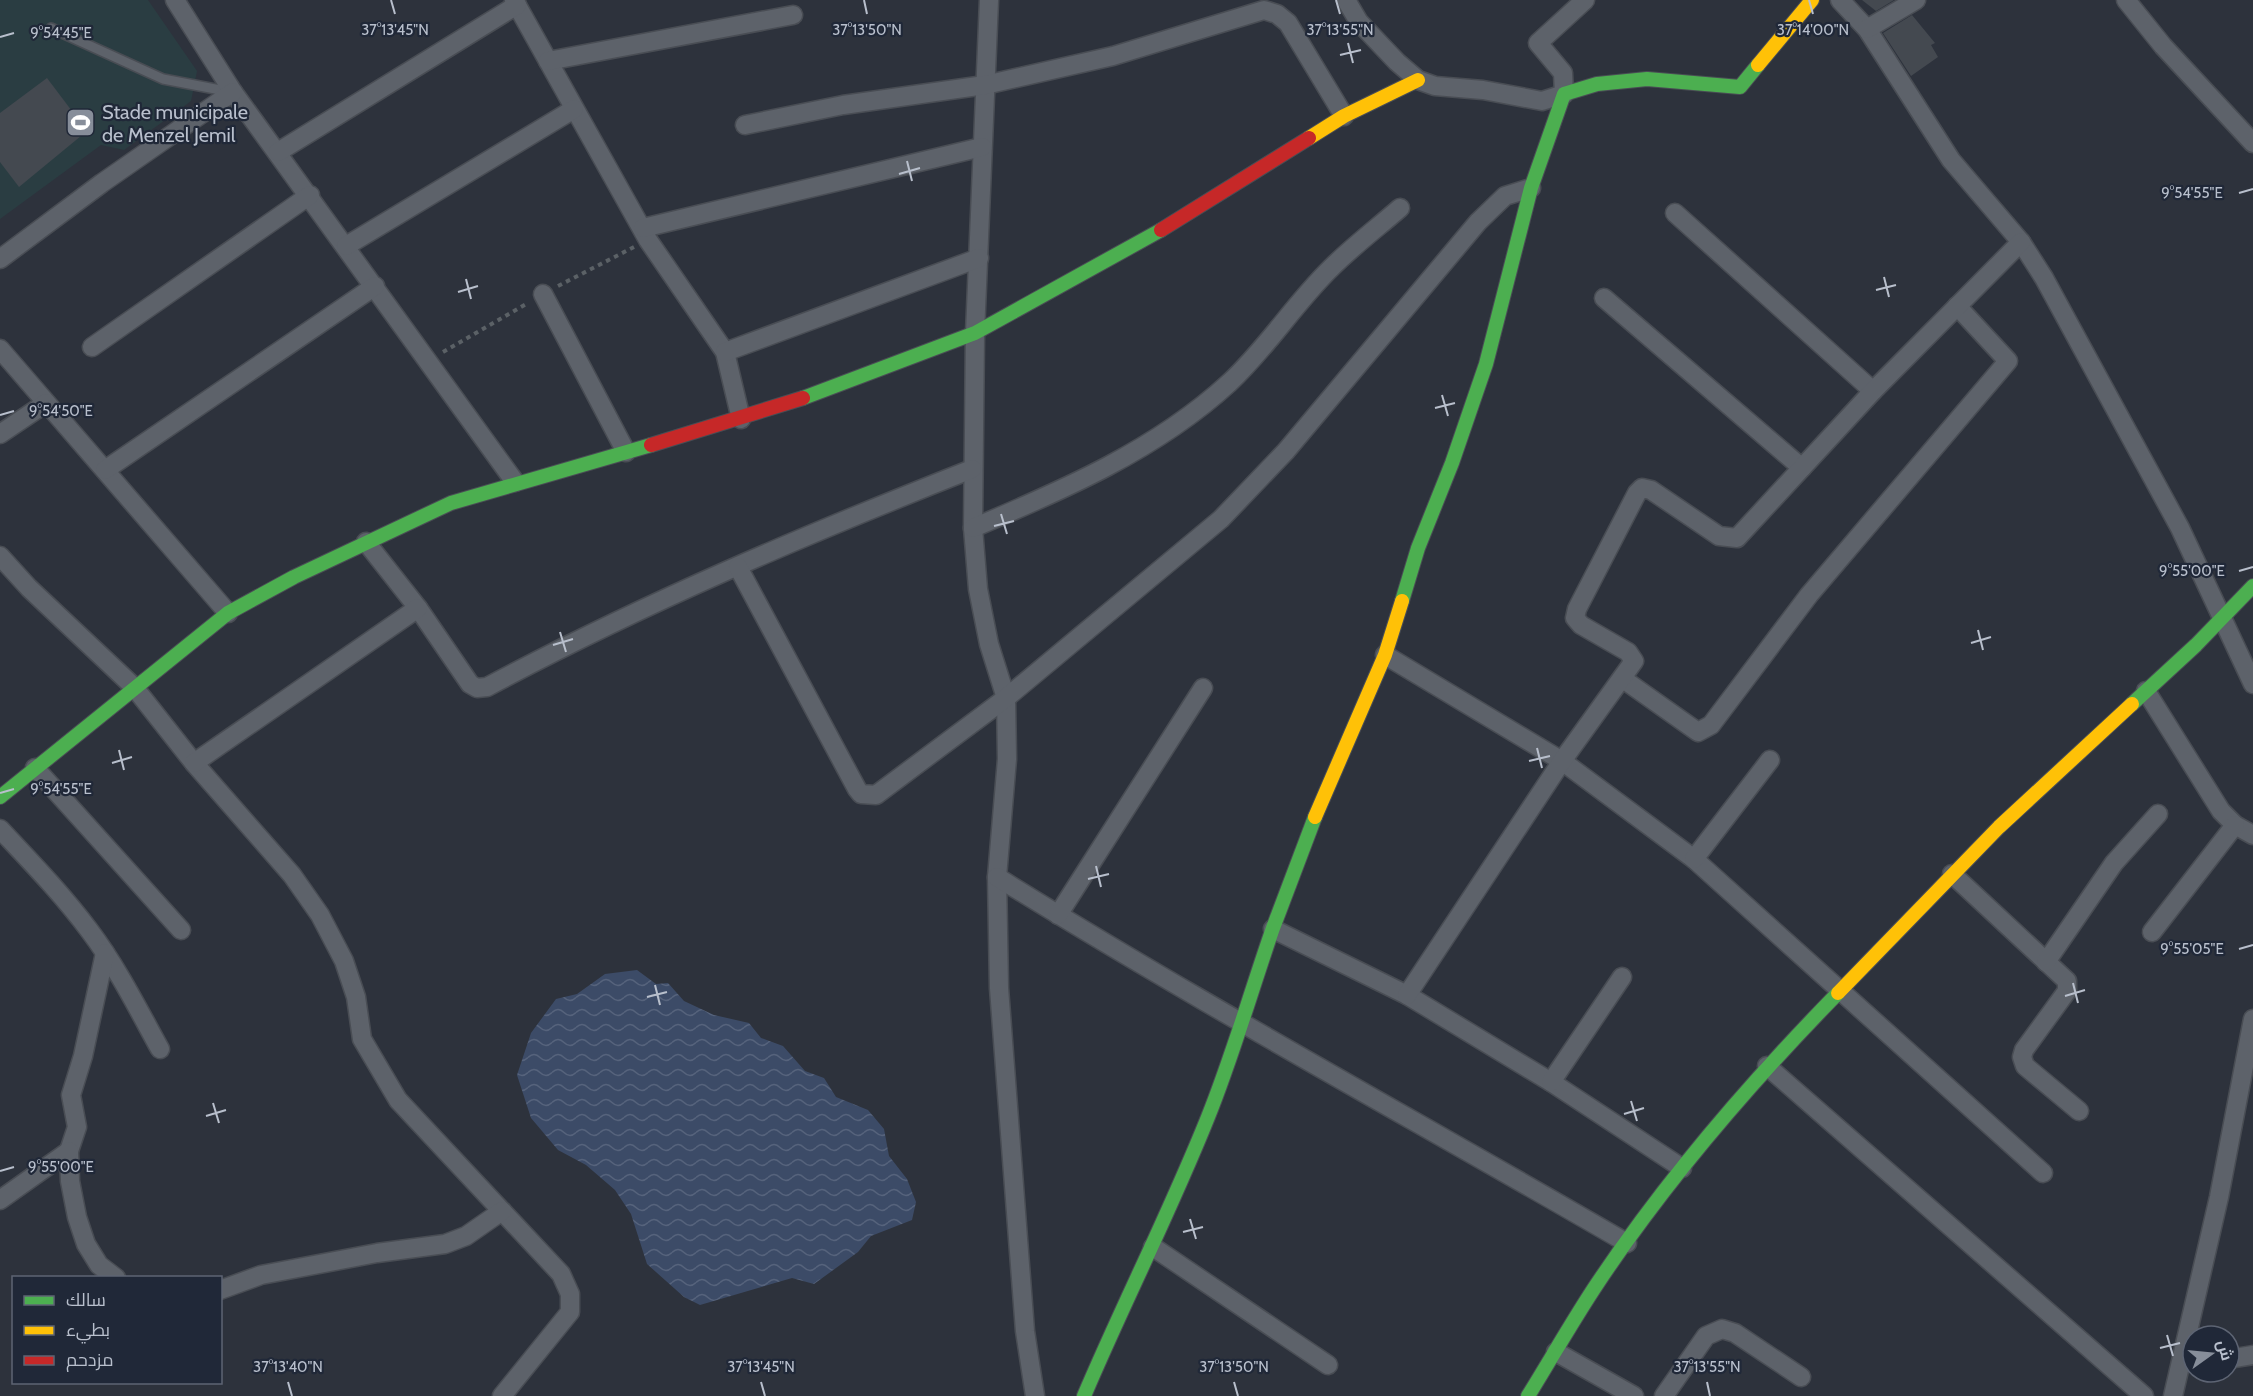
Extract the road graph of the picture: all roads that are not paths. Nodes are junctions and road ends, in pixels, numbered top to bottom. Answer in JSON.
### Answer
{"nodes":[{"id":1,"x":989,"y":0,"type":"edge"},
{"id":2,"x":1346,"y":0,"type":"edge"},
{"id":3,"x":1585,"y":0,"type":"edge"},
{"id":4,"x":1812,"y":0,"type":"edge"},
{"id":5,"x":1840,"y":0,"type":"edge"},
{"id":6,"x":1916,"y":0,"type":"edge"},
{"id":7,"x":2126,"y":0,"type":"edge"},
{"id":8,"x":183,"y":3,"type":"edge"},
{"id":9,"x":516,"y":3,"type":"edge"},
{"id":10,"x":793,"y":15,"type":"dead end"},
{"id":11,"x":51,"y":28,"type":"dead end"},
{"id":12,"x":1867,"y":28,"type":"junction"},
{"id":13,"x":548,"y":61,"type":"junction"},
{"id":14,"x":1418,"y":80,"type":"junction"},
{"id":15,"x":985,"y":85,"type":"junction"},
{"id":16,"x":233,"y":92,"type":"junction"},
{"id":17,"x":1564,"y":94,"type":"junction"},
{"id":18,"x":574,"y":109,"type":"junction"},
{"id":19,"x":1344,"y":116,"type":"junction"},
{"id":20,"x":745,"y":124,"type":"dead end"},
{"id":21,"x":2253,"y":143,"type":"edge"},
{"id":22,"x":982,"y":147,"type":"junction"},
{"id":23,"x":278,"y":152,"type":"junction"},
{"id":24,"x":1532,"y":188,"type":"junction"},
{"id":25,"x":310,"y":195,"type":"junction"},
{"id":26,"x":1400,"y":208,"type":"dead end"},
{"id":27,"x":1675,"y":213,"type":"dead end"},
{"id":28,"x":643,"y":228,"type":"junction"},
{"id":29,"x":2021,"y":242,"type":"junction"},
{"id":30,"x":346,"y":246,"type":"junction"},
{"id":31,"x":979,"y":258,"type":"junction"},
{"id":32,"x":0,"y":259,"type":"edge"},
{"id":33,"x":375,"y":286,"type":"junction"},
{"id":34,"x":543,"y":294,"type":"dead end"},
{"id":35,"x":1604,"y":297,"type":"dead end"},
{"id":36,"x":1957,"y":306,"type":"junction"},
{"id":37,"x":975,"y":333,"type":"junction"},
{"id":38,"x":92,"y":347,"type":"dead end"},
{"id":39,"x":0,"y":349,"type":"edge"},
{"id":40,"x":724,"y":352,"type":"junction"},
{"id":41,"x":1873,"y":391,"type":"junction"},
{"id":42,"x":46,"y":403,"type":"junction"},
{"id":43,"x":741,"y":419,"type":"junction"},
{"id":44,"x":0,"y":434,"type":"edge"},
{"id":45,"x":626,"y":452,"type":"junction"},
{"id":46,"x":1802,"y":468,"type":"junction"},
{"id":47,"x":972,"y":469,"type":"junction"},
{"id":48,"x":105,"y":470,"type":"junction"},
{"id":49,"x":515,"y":482,"type":"junction"},
{"id":50,"x":973,"y":528,"type":"junction"},
{"id":51,"x":366,"y":542,"type":"junction"},
{"id":52,"x":0,"y":556,"type":"edge"},
{"id":53,"x":738,"y":567,"type":"junction"},
{"id":54,"x":2253,"y":586,"type":"edge"},
{"id":55,"x":418,"y":608,"type":"junction"},
{"id":56,"x":228,"y":613,"type":"junction"},
{"id":57,"x":2222,"y":618,"type":"junction"},
{"id":58,"x":1385,"y":655,"type":"junction"},
{"id":59,"x":1623,"y":679,"type":"junction"},
{"id":60,"x":2253,"y":684,"type":"edge"},
{"id":61,"x":134,"y":687,"type":"junction"},
{"id":62,"x":1203,"y":688,"type":"dead end"},
{"id":63,"x":2146,"y":691,"type":"junction"},
{"id":64,"x":1006,"y":698,"type":"junction"},
{"id":65,"x":1770,"y":760,"type":"dead end"},
{"id":66,"x":1562,"y":761,"type":"junction"},
{"id":67,"x":194,"y":763,"type":"junction"},
{"id":68,"x":35,"y":768,"type":"junction"},
{"id":69,"x":0,"y":797,"type":"edge"},
{"id":70,"x":2158,"y":814,"type":"dead end"},
{"id":71,"x":2235,"y":825,"type":"junction"},
{"id":72,"x":0,"y":829,"type":"edge"},
{"id":73,"x":2253,"y":835,"type":"edge"},
{"id":74,"x":1694,"y":859,"type":"junction"},
{"id":75,"x":1952,"y":874,"type":"junction"},
{"id":76,"x":997,"y":877,"type":"junction"},
{"id":77,"x":1058,"y":915,"type":"junction"},
{"id":78,"x":1273,"y":929,"type":"junction"},
{"id":79,"x":181,"y":930,"type":"dead end"},
{"id":80,"x":2152,"y":932,"type":"dead end"},
{"id":81,"x":105,"y":953,"type":"junction"},
{"id":82,"x":2046,"y":962,"type":"junction"},
{"id":83,"x":1622,"y":977,"type":"dead end"},
{"id":84,"x":1842,"y":990,"type":"junction"},
{"id":85,"x":1407,"y":995,"type":"junction"},
{"id":86,"x":2253,"y":1019,"type":"edge"},
{"id":87,"x":1243,"y":1024,"type":"junction"},
{"id":88,"x":160,"y":1049,"type":"dead end"},
{"id":89,"x":1767,"y":1066,"type":"junction"},
{"id":90,"x":1551,"y":1082,"type":"junction"},
{"id":91,"x":2079,"y":1112,"type":"dead end"},
{"id":92,"x":69,"y":1151,"type":"junction"},
{"id":93,"x":1682,"y":1168,"type":"junction"},
{"id":94,"x":2043,"y":1173,"type":"dead end"},
{"id":95,"x":0,"y":1200,"type":"edge"},
{"id":96,"x":502,"y":1211,"type":"junction"},
{"id":97,"x":1627,"y":1243,"type":"junction"},
{"id":98,"x":1153,"y":1247,"type":"junction"},
{"id":99,"x":113,"y":1276,"type":"edge"},
{"id":100,"x":222,"y":1289,"type":"edge"},
{"id":101,"x":2195,"y":1324,"type":"edge"},
{"id":102,"x":1556,"y":1352,"type":"junction"},
{"id":103,"x":1328,"y":1365,"type":"dead end"},
{"id":104,"x":1801,"y":1377,"type":"dead end"},
{"id":105,"x":2181,"y":1378,"type":"edge"},
{"id":106,"x":502,"y":1396,"type":"edge"},
{"id":107,"x":1035,"y":1396,"type":"edge"},
{"id":108,"x":1084,"y":1396,"type":"edge"},
{"id":109,"x":1528,"y":1396,"type":"edge"},
{"id":110,"x":1634,"y":1396,"type":"edge"},
{"id":111,"x":1664,"y":1396,"type":"edge"},
{"id":112,"x":2144,"y":1396,"type":"edge"},
{"id":113,"x":2173,"y":1396,"type":"edge"}],
"edges":[{"from":1,"to":15,"type":"street"},
{"from":2,"to":14,"type":"street"},
{"from":3,"to":17,"type":"street"},
{"from":4,"to":17,"type":"street"},
{"from":5,"to":12,"type":"street"},
{"from":6,"to":12,"type":"street"},
{"from":7,"to":21,"type":"street"},
{"from":8,"to":16,"type":"street"},
{"from":9,"to":13,"type":"street"},
{"from":9,"to":23,"type":"street"},
{"from":10,"to":13,"type":"street"},
{"from":11,"to":16,"type":"lane"},
{"from":12,"to":29,"type":"street"},
{"from":13,"to":18,"type":"street"},
{"from":14,"to":17,"type":"street"},
{"from":14,"to":19,"type":"street"},
{"from":15,"to":19,"type":"street"},
{"from":15,"to":20,"type":"street"},
{"from":15,"to":22,"type":"street"},
{"from":16,"to":23,"type":"street"},
{"from":16,"to":32,"type":"street"},
{"from":17,"to":24,"type":"street"},
{"from":18,"to":28,"type":"street"},
{"from":18,"to":30,"type":"street"},
{"from":19,"to":37,"type":"street"},
{"from":22,"to":28,"type":"street"},
{"from":22,"to":31,"type":"street"},
{"from":23,"to":25,"type":"street"},
{"from":24,"to":58,"type":"street"},
{"from":24,"to":64,"type":"street"},
{"from":25,"to":30,"type":"street"},
{"from":25,"to":38,"type":"street"},
{"from":26,"to":50,"type":"street"},
{"from":27,"to":41,"type":"street"},
{"from":28,"to":40,"type":"street"},
{"from":29,"to":36,"type":"street"},
{"from":29,"to":57,"type":"street"},
{"from":30,"to":33,"type":"street"},
{"from":31,"to":37,"type":"street"},
{"from":31,"to":40,"type":"street"},
{"from":33,"to":48,"type":"street"},
{"from":33,"to":49,"type":"street"},
{"from":34,"to":45,"type":"street"},
{"from":35,"to":46,"type":"street"},
{"from":36,"to":41,"type":"street"},
{"from":36,"to":59,"type":"street"},
{"from":37,"to":43,"type":"street"},
{"from":37,"to":47,"type":"street"},
{"from":39,"to":42,"type":"street"},
{"from":40,"to":43,"type":"street"},
{"from":41,"to":46,"type":"street"},
{"from":42,"to":44,"type":"street"},
{"from":42,"to":48,"type":"street"},
{"from":43,"to":45,"type":"street"},
{"from":45,"to":49,"type":"street"},
{"from":46,"to":59,"type":"street"},
{"from":47,"to":50,"type":"street"},
{"from":47,"to":53,"type":"street"},
{"from":48,"to":56,"type":"street"},
{"from":49,"to":51,"type":"street"},
{"from":50,"to":64,"type":"street"},
{"from":51,"to":55,"type":"street"},
{"from":51,"to":56,"type":"street"},
{"from":52,"to":61,"type":"street"},
{"from":53,"to":55,"type":"street"},
{"from":53,"to":64,"type":"street"},
{"from":54,"to":57,"type":"street"},
{"from":55,"to":67,"type":"street"},
{"from":56,"to":61,"type":"street"},
{"from":57,"to":60,"type":"street"},
{"from":57,"to":63,"type":"street"},
{"from":58,"to":66,"type":"street"},
{"from":58,"to":78,"type":"street"},
{"from":59,"to":66,"type":"street"},
{"from":61,"to":67,"type":"street"},
{"from":61,"to":68,"type":"street"},
{"from":62,"to":77,"type":"street"},
{"from":63,"to":71,"type":"street"},
{"from":63,"to":75,"type":"street"},
{"from":64,"to":76,"type":"street"},
{"from":65,"to":74,"type":"street"},
{"from":66,"to":74,"type":"street"},
{"from":66,"to":85,"type":"street"},
{"from":67,"to":96,"type":"street"},
{"from":68,"to":69,"type":"street"},
{"from":68,"to":79,"type":"street"},
{"from":70,"to":82,"type":"street"},
{"from":71,"to":73,"type":"street"},
{"from":71,"to":80,"type":"street"},
{"from":72,"to":81,"type":"street"},
{"from":74,"to":84,"type":"street"},
{"from":75,"to":82,"type":"street"},
{"from":75,"to":84,"type":"street"},
{"from":76,"to":77,"type":"street"},
{"from":76,"to":107,"type":"street"},
{"from":77,"to":87,"type":"street"},
{"from":78,"to":85,"type":"street"},
{"from":78,"to":87,"type":"street"},
{"from":81,"to":88,"type":"street"},
{"from":81,"to":92,"type":"street"},
{"from":82,"to":91,"type":"street"},
{"from":83,"to":90,"type":"street"},
{"from":84,"to":89,"type":"street"},
{"from":84,"to":94,"type":"street"},
{"from":85,"to":90,"type":"street"},
{"from":86,"to":101,"type":"street"},
{"from":87,"to":97,"type":"street"},
{"from":87,"to":98,"type":"street"},
{"from":89,"to":93,"type":"street"},
{"from":89,"to":112,"type":"street"},
{"from":90,"to":93,"type":"street"},
{"from":92,"to":95,"type":"street"},
{"from":92,"to":99,"type":"street"},
{"from":93,"to":97,"type":"street"},
{"from":96,"to":100,"type":"street"},
{"from":96,"to":106,"type":"street"},
{"from":97,"to":102,"type":"street"},
{"from":98,"to":103,"type":"street"},
{"from":98,"to":108,"type":"street"},
{"from":102,"to":109,"type":"street"},
{"from":102,"to":110,"type":"street"},
{"from":104,"to":111,"type":"street"},
{"from":105,"to":113,"type":"street"}]}
